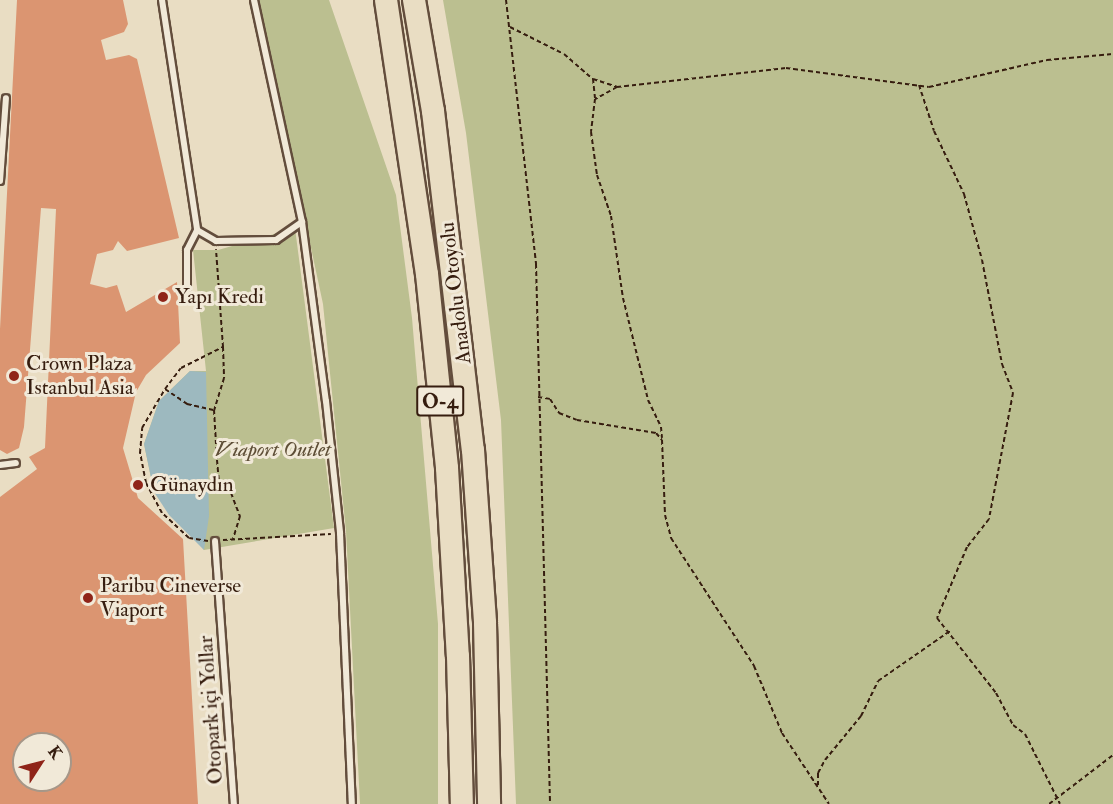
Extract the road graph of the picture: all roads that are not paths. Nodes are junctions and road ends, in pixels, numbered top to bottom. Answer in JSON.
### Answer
{"nodes":[{"id":1,"x":162,"y":0,"type":"edge"},
{"id":2,"x":254,"y":0,"type":"edge"},
{"id":3,"x":386,"y":0,"type":"edge"},
{"id":4,"x":414,"y":0,"type":"edge"},
{"id":5,"x":6,"y":98,"type":"dead end"},
{"id":6,"x":0,"y":181,"type":"edge"},
{"id":7,"x":302,"y":222,"type":"junction"},
{"id":8,"x":197,"y":230,"type":"junction"},
{"id":9,"x":188,"y":287,"type":"dead end"},
{"id":10,"x":16,"y":463,"type":"dead end"},
{"id":11,"x":0,"y":465,"type":"edge"},
{"id":12,"x":215,"y":541,"type":"road end"},
{"id":13,"x":485,"y":623,"type":"junction"},
{"id":14,"x":234,"y":804,"type":"edge"},
{"id":15,"x":352,"y":804,"type":"edge"},
{"id":16,"x":462,"y":804,"type":"edge"},
{"id":17,"x":489,"y":804,"type":"edge"},
{"id":18,"x":503,"y":804,"type":"edge"}],
"edges":[{"from":1,"to":8,"type":"lane"},
{"from":2,"to":7,"type":"lane"},
{"from":3,"to":16,"type":"highway","name":"Anadolu Otoyolu","number":"O-4"},
{"from":4,"to":13,"type":"highway","name":"Anadolu Otoyolu","number":"O-4"},
{"from":5,"to":6,"type":"lane"},
{"from":7,"to":8,"type":"lane"},
{"from":7,"to":15,"type":"lane"},
{"from":8,"to":9,"type":"lane"},
{"from":10,"to":11,"type":"lane"},
{"from":12,"to":14,"type":"lane","name":"Otopark içi Yollar"},
{"from":13,"to":17,"type":"highway","name":"Anadolu Otoyolu","number":"O-4"},
{"from":13,"to":18,"type":"highway"}]}
